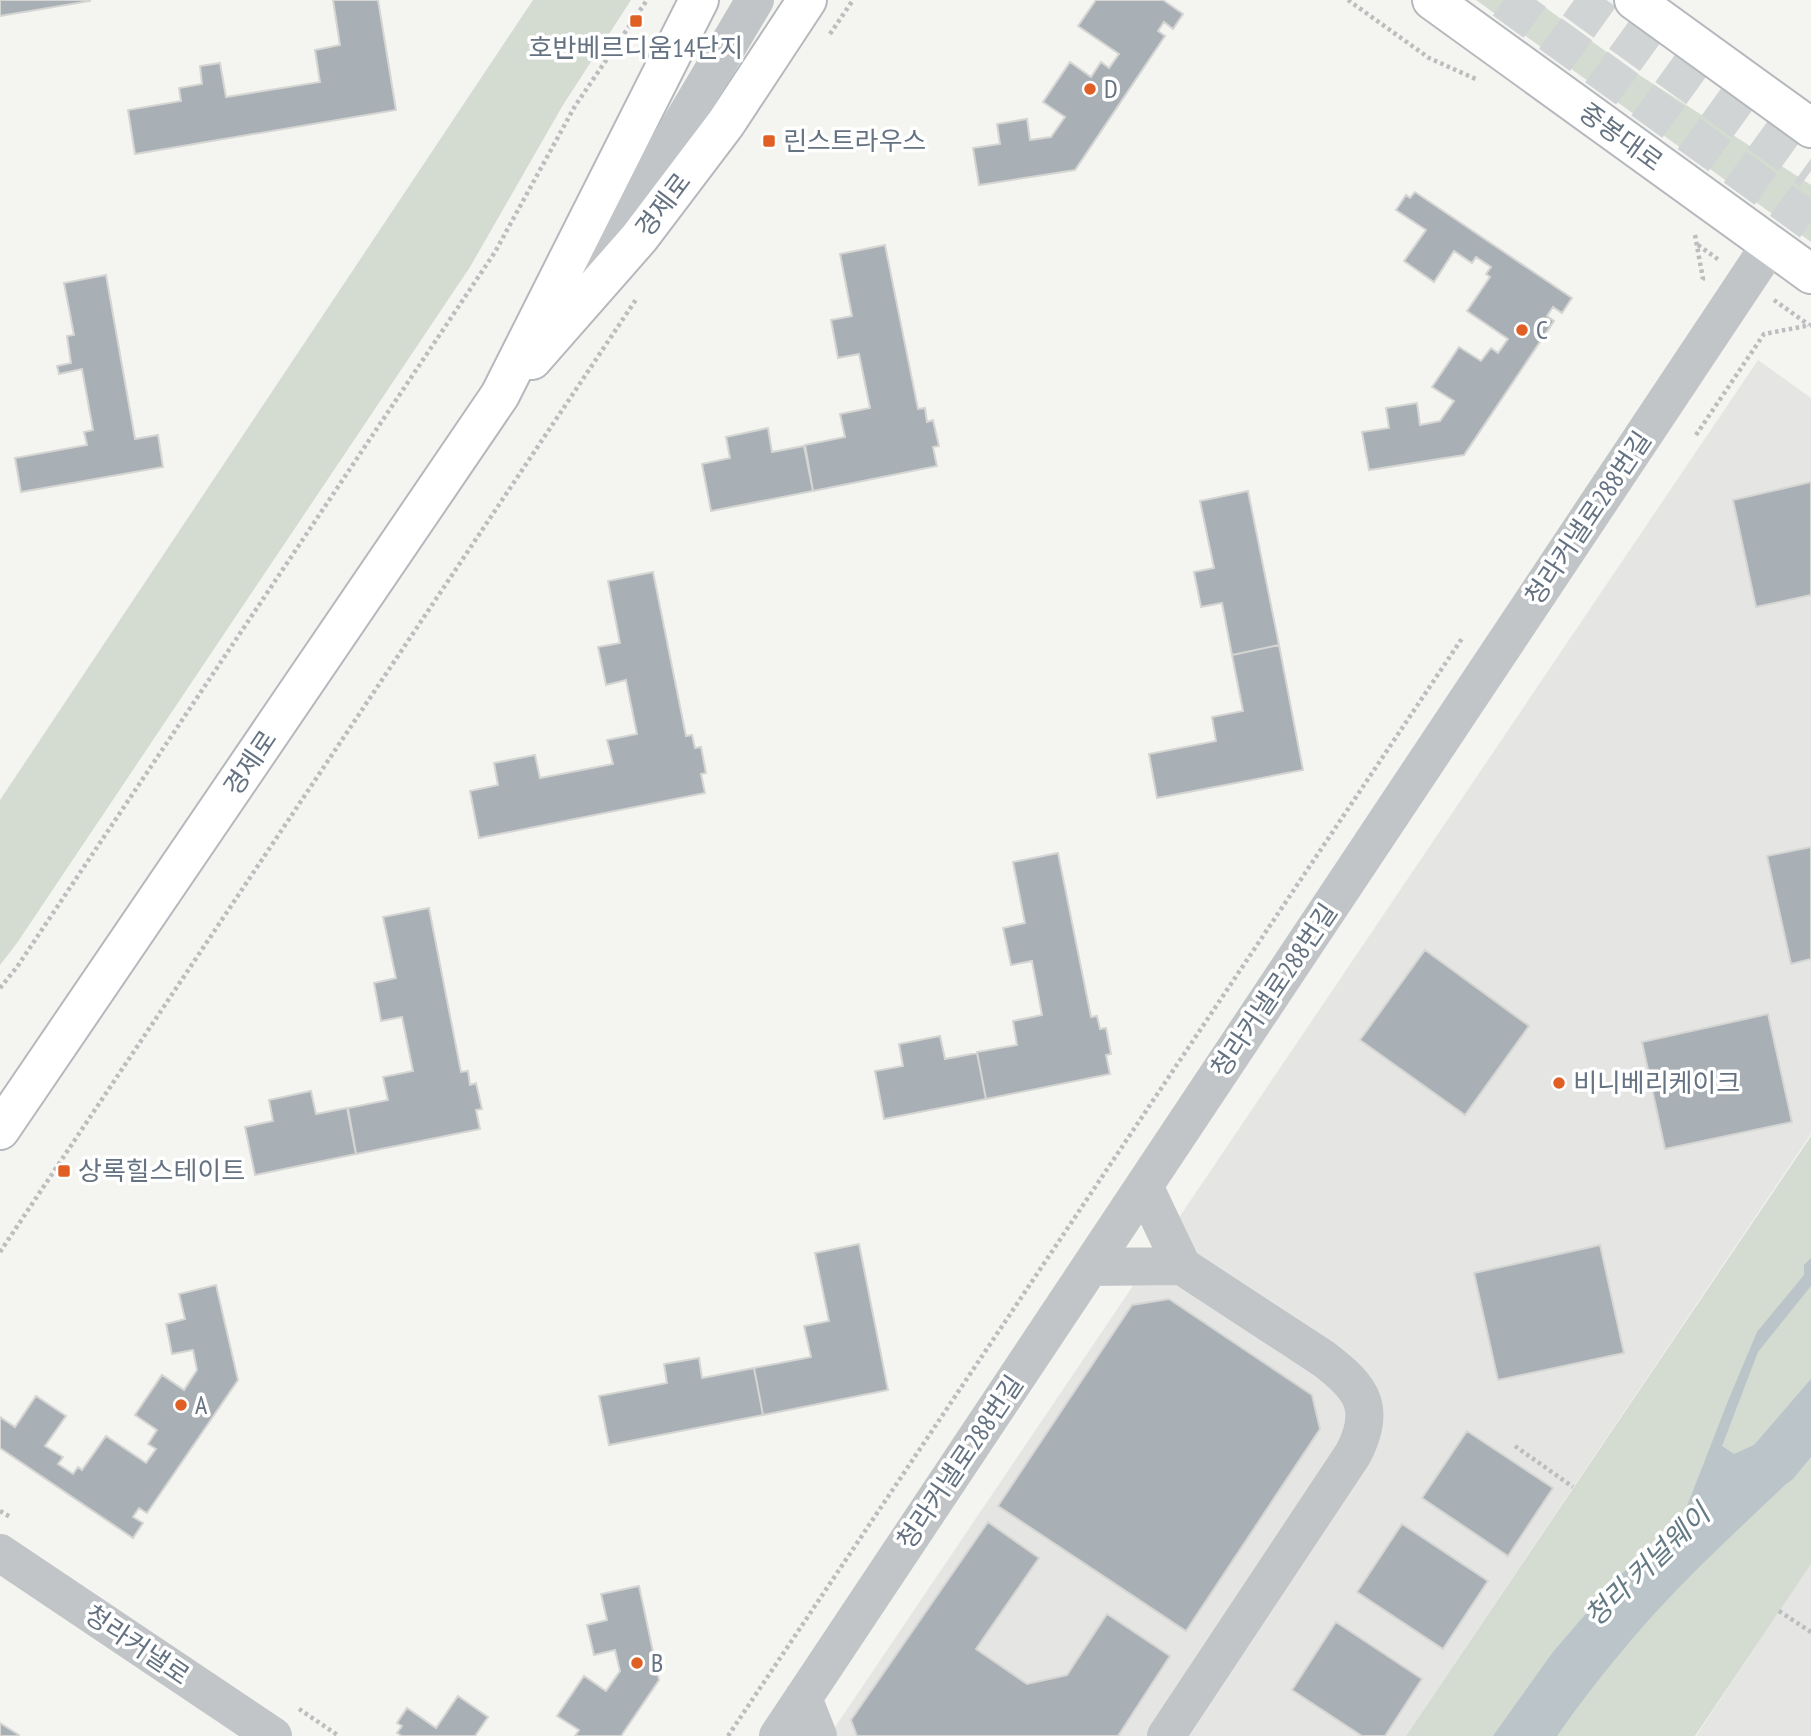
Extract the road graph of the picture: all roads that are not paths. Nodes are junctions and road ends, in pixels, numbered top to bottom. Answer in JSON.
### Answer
{"nodes":[{"id":1,"x":699,"y":0,"type":"edge"},
{"id":2,"x":755,"y":0,"type":"edge"},
{"id":3,"x":807,"y":0,"type":"edge"},
{"id":4,"x":1432,"y":0,"type":"edge"},
{"id":5,"x":1634,"y":0,"type":"edge"},
{"id":6,"x":1811,"y":128,"type":"edge"},
{"id":7,"x":1770,"y":245,"type":"junction"},
{"id":8,"x":1811,"y":274,"type":"edge"},
{"id":9,"x":558,"y":332,"type":"junction"},
{"id":10,"x":500,"y":395,"type":"junction"},
{"id":11,"x":0,"y":1130,"type":"edge"},
{"id":12,"x":1144,"y":1186,"type":"junction"},
{"id":13,"x":1182,"y":1266,"type":"junction"},
{"id":14,"x":1090,"y":1267,"type":"junction"},
{"id":15,"x":0,"y":1553,"type":"edge"},
{"id":16,"x":803,"y":1698,"type":"junction"},
{"id":17,"x":273,"y":1736,"type":"edge"},
{"id":18,"x":778,"y":1736,"type":"edge"},
{"id":19,"x":818,"y":1736,"type":"edge"},
{"id":20,"x":1166,"y":1736,"type":"edge"}],
"edges":[{"from":1,"to":10,"type":"main road","name":"경제로"},
{"from":2,"to":9,"type":"street"},
{"from":3,"to":9,"type":"main road","name":"경제로"},
{"from":4,"to":7,"type":"main road","name":"중봉대로"},
{"from":5,"to":6,"type":"main road"},
{"from":7,"to":8,"type":"main road","name":"중봉대로"},
{"from":7,"to":12,"type":"street","name":"청라커낼로288번길"},
{"from":9,"to":10,"type":"main road","name":"경제로"},
{"from":10,"to":11,"type":"main road","name":"경제로"},
{"from":12,"to":13,"type":"street"},
{"from":12,"to":14,"type":"street","name":"청라커낼로288번길"},
{"from":13,"to":14,"type":"street"},
{"from":13,"to":20,"type":"street"},
{"from":14,"to":16,"type":"street","name":"청라커낼로288번길"},
{"from":15,"to":17,"type":"street","name":"청라커낼로"},
{"from":16,"to":18,"type":"street","name":"청라커낼로288번길"},
{"from":16,"to":19,"type":"street"}]}
